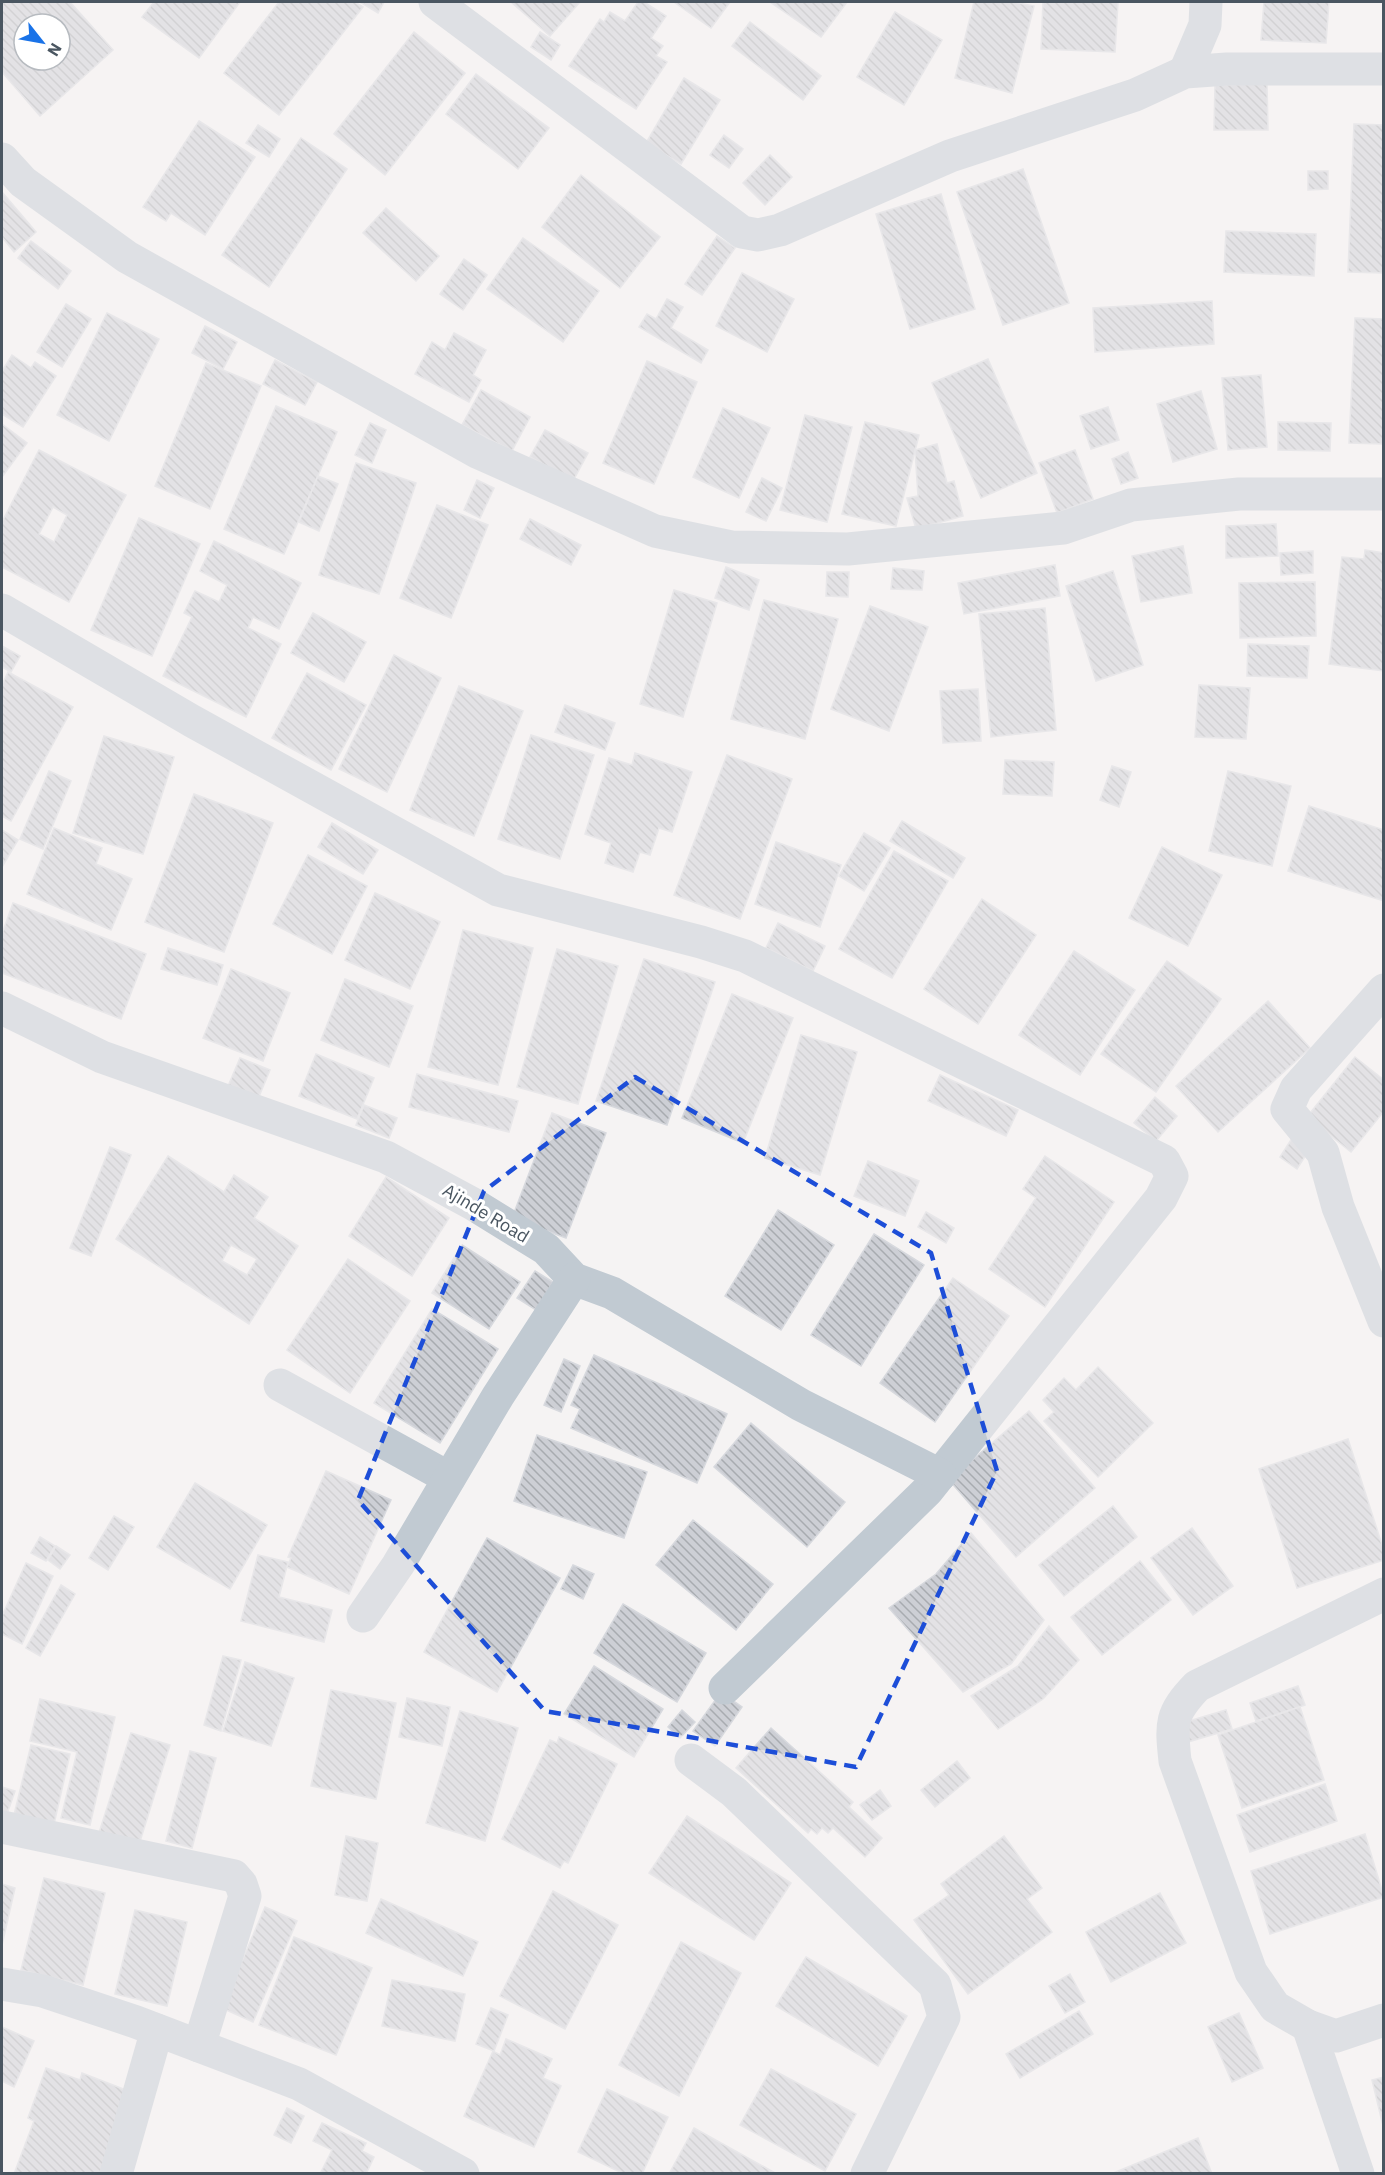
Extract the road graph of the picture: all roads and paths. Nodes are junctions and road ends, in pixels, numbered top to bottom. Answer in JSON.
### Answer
{"nodes":[{"id":1,"x":435,"y":2,"type":"edge"},
{"id":2,"x":1205,"y":13,"type":"edge"},
{"id":3,"x":1227,"y":69,"type":"junction"},
{"id":4,"x":1383,"y":69,"type":"edge"},
{"id":5,"x":1185,"y":72,"type":"junction"},
{"id":6,"x":2,"y":159,"type":"edge"},
{"id":7,"x":1383,"y":494,"type":"edge"},
{"id":8,"x":2,"y":610,"type":"edge"},
{"id":9,"x":1383,"y":990,"type":"edge"},
{"id":10,"x":2,"y":1008,"type":"edge"},
{"id":11,"x":574,"y":1279,"type":"junction"},
{"id":12,"x":1383,"y":1321,"type":"edge"},
{"id":13,"x":280,"y":1384,"type":"dead end"},
{"id":14,"x":940,"y":1475,"type":"junction"},
{"id":15,"x":449,"y":1478,"type":"junction"},
{"id":16,"x":1383,"y":1594,"type":"edge"},
{"id":17,"x":363,"y":1616,"type":"dead end"},
{"id":18,"x":725,"y":1688,"type":"dead end"},
{"id":19,"x":691,"y":1760,"type":"dead end"},
{"id":20,"x":2,"y":1827,"type":"edge"},
{"id":21,"x":2,"y":1984,"type":"edge"},
{"id":22,"x":1383,"y":2020,"type":"edge"},
{"id":23,"x":1308,"y":2026,"type":"junction"},
{"id":24,"x":157,"y":2030,"type":"junction"},
{"id":25,"x":199,"y":2046,"type":"junction"},
{"id":26,"x":116,"y":2174,"type":"edge"},
{"id":27,"x":463,"y":2174,"type":"edge"},
{"id":28,"x":867,"y":2174,"type":"edge"},
{"id":29,"x":1358,"y":2174,"type":"edge"}],
"edges":[{"from":1,"to":5,"type":"street"},
{"from":2,"to":3,"type":"street"},
{"from":2,"to":5,"type":"street"},
{"from":3,"to":4,"type":"street"},
{"from":3,"to":5,"type":"street"},
{"from":6,"to":7,"type":"street"},
{"from":8,"to":14,"type":"street"},
{"from":9,"to":12,"type":"street"},
{"from":10,"to":11,"type":"street","name":"Ajinde Road"},
{"from":11,"to":14,"type":"street","name":"Ajinde Road"},
{"from":11,"to":15,"type":"street"},
{"from":13,"to":15,"type":"street"},
{"from":14,"to":18,"type":"street"},
{"from":15,"to":17,"type":"street"},
{"from":16,"to":23,"type":"street"},
{"from":19,"to":28,"type":"street"},
{"from":20,"to":25,"type":"street"},
{"from":21,"to":24,"type":"street"},
{"from":22,"to":23,"type":"street"},
{"from":23,"to":29,"type":"street"},
{"from":24,"to":25,"type":"street"},
{"from":24,"to":26,"type":"street"},
{"from":25,"to":27,"type":"street"}]}
